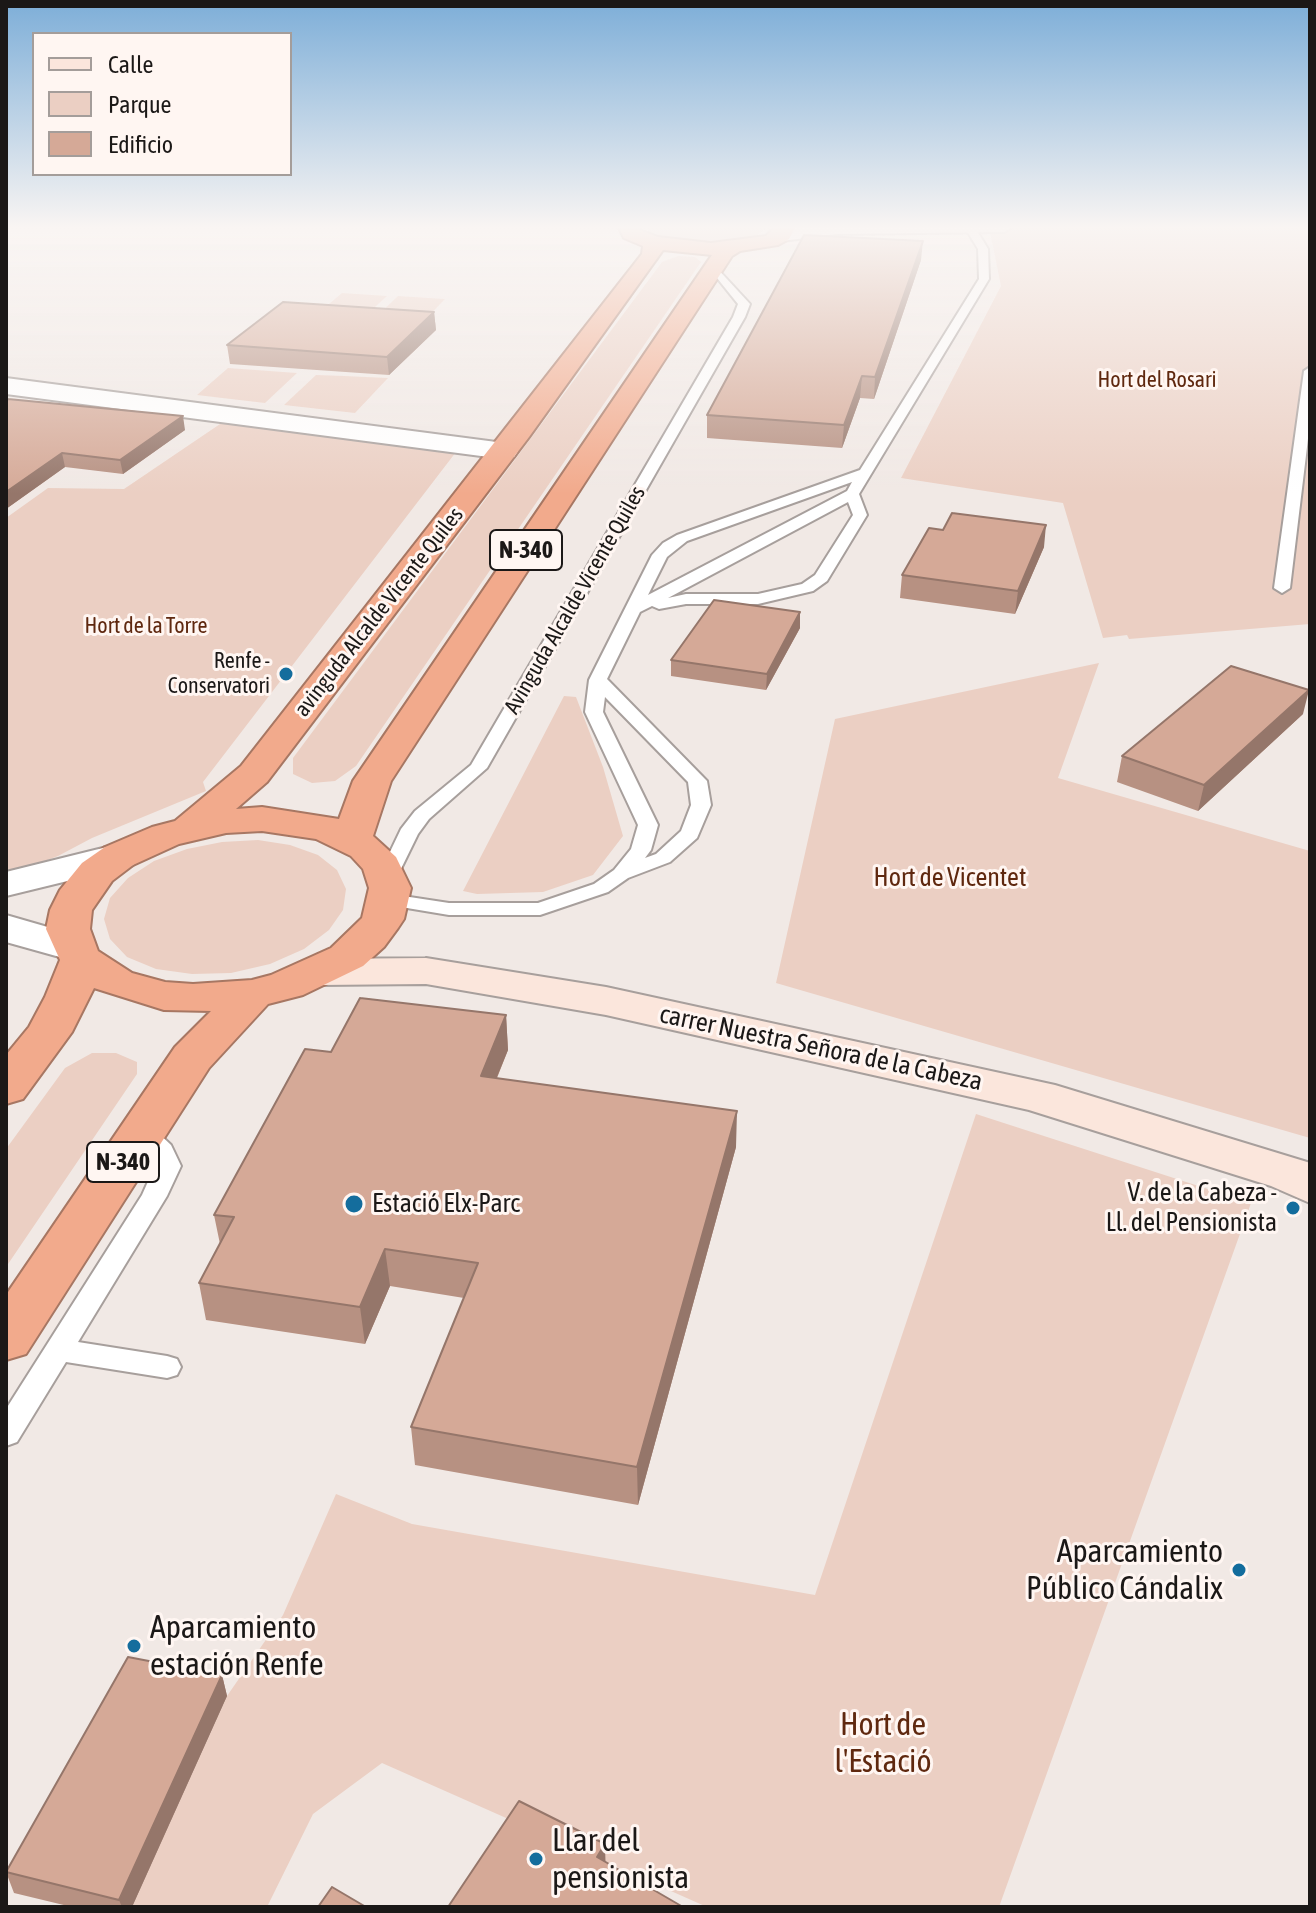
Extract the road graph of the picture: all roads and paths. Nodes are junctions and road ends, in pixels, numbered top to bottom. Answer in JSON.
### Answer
{"nodes":[{"id":1,"x":607,"y":315,"type":"edge"},
{"id":2,"x":685,"y":315,"type":"edge"},
{"id":3,"x":739,"y":315,"type":"edge"},
{"id":4,"x":962,"y":315,"type":"edge"},
{"id":5,"x":1310,"y":371,"type":"edge"},
{"id":6,"x":6,"y":386,"type":"edge"},
{"id":7,"x":512,"y":441,"type":"junction"},
{"id":8,"x":867,"y":472,"type":"junction"},
{"id":9,"x":852,"y":494,"type":"junction"},
{"id":10,"x":657,"y":565,"type":"junction"},
{"id":11,"x":679,"y":587,"type":"junction"},
{"id":12,"x":1282,"y":588,"type":"dead end"},
{"id":13,"x":729,"y":599,"type":"junction"},
{"id":14,"x":630,"y":611,"type":"junction"},
{"id":15,"x":598,"y":680,"type":"junction"},
{"id":16,"x":191,"y":827,"type":"junction"},
{"id":17,"x":352,"y":839,"type":"junction"},
{"id":18,"x":119,"y":856,"type":"junction"},
{"id":19,"x":621,"y":874,"type":"junction"},
{"id":20,"x":6,"y":884,"type":"edge"},
{"id":21,"x":389,"y":888,"type":"junction"},
{"id":22,"x":6,"y":928,"type":"edge"},
{"id":23,"x":78,"y":954,"type":"junction"},
{"id":24,"x":320,"y":972,"type":"junction"},
{"id":25,"x":252,"y":994,"type":"junction"},
{"id":26,"x":6,"y":1088,"type":"edge"},
{"id":27,"x":143,"y":1133,"type":"junction"},
{"id":28,"x":1310,"y":1185,"type":"edge"},
{"id":29,"x":6,"y":1339,"type":"edge"},
{"id":30,"x":57,"y":1350,"type":"junction"},
{"id":31,"x":167,"y":1367,"type":"dead end"},
{"id":32,"x":6,"y":1434,"type":"edge"}],
"edges":[{"from":1,"to":7,"type":"highway","number":"N-340"},
{"from":2,"to":17,"type":"highway","number":"N-340"},
{"from":3,"to":21,"type":"lane","name":"Avinguda Alcalde Vicente Quiles"},
{"from":4,"to":8,"type":"lane"},
{"from":5,"to":12,"type":"lane"},
{"from":6,"to":7,"type":"street"},
{"from":7,"to":16,"type":"highway","name":"avinguda Alcalde Vicente Quiles","number":"N-340"},
{"from":8,"to":9,"type":"lane"},
{"from":8,"to":10,"type":"lane"},
{"from":9,"to":11,"type":"lane"},
{"from":9,"to":13,"type":"lane"},
{"from":10,"to":11,"type":"lane"},
{"from":10,"to":14,"type":"lane"},
{"from":11,"to":13,"type":"lane"},
{"from":11,"to":14,"type":"lane"},
{"from":13,"to":14,"type":"lane"},
{"from":14,"to":15,"type":"lane"},
{"from":15,"to":19,"type":"lane"},
{"from":15,"to":19,"type":"lane"},
{"from":16,"to":17,"type":"highway","number":"N-340"},
{"from":16,"to":18,"type":"highway","number":"N-340"},
{"from":17,"to":21,"type":"highway","number":"N-340"},
{"from":18,"to":20,"type":"street"},
{"from":18,"to":23,"type":"highway","number":"N-340"},
{"from":19,"to":21,"type":"lane"},
{"from":21,"to":24,"type":"highway","number":"N-340"},
{"from":22,"to":23,"type":"street"},
{"from":23,"to":25,"type":"highway","number":"N-340"},
{"from":23,"to":26,"type":"highway","number":"N-340"},
{"from":24,"to":25,"type":"highway","number":"N-340"},
{"from":24,"to":28,"type":"street","name":"carrer Nuestra Señora de la Cabeza"},
{"from":25,"to":27,"type":"highway","number":"N-340"},
{"from":27,"to":29,"type":"highway","number":"N-340"},
{"from":27,"to":30,"type":"lane"},
{"from":30,"to":31,"type":"lane"},
{"from":30,"to":32,"type":"lane"}]}
